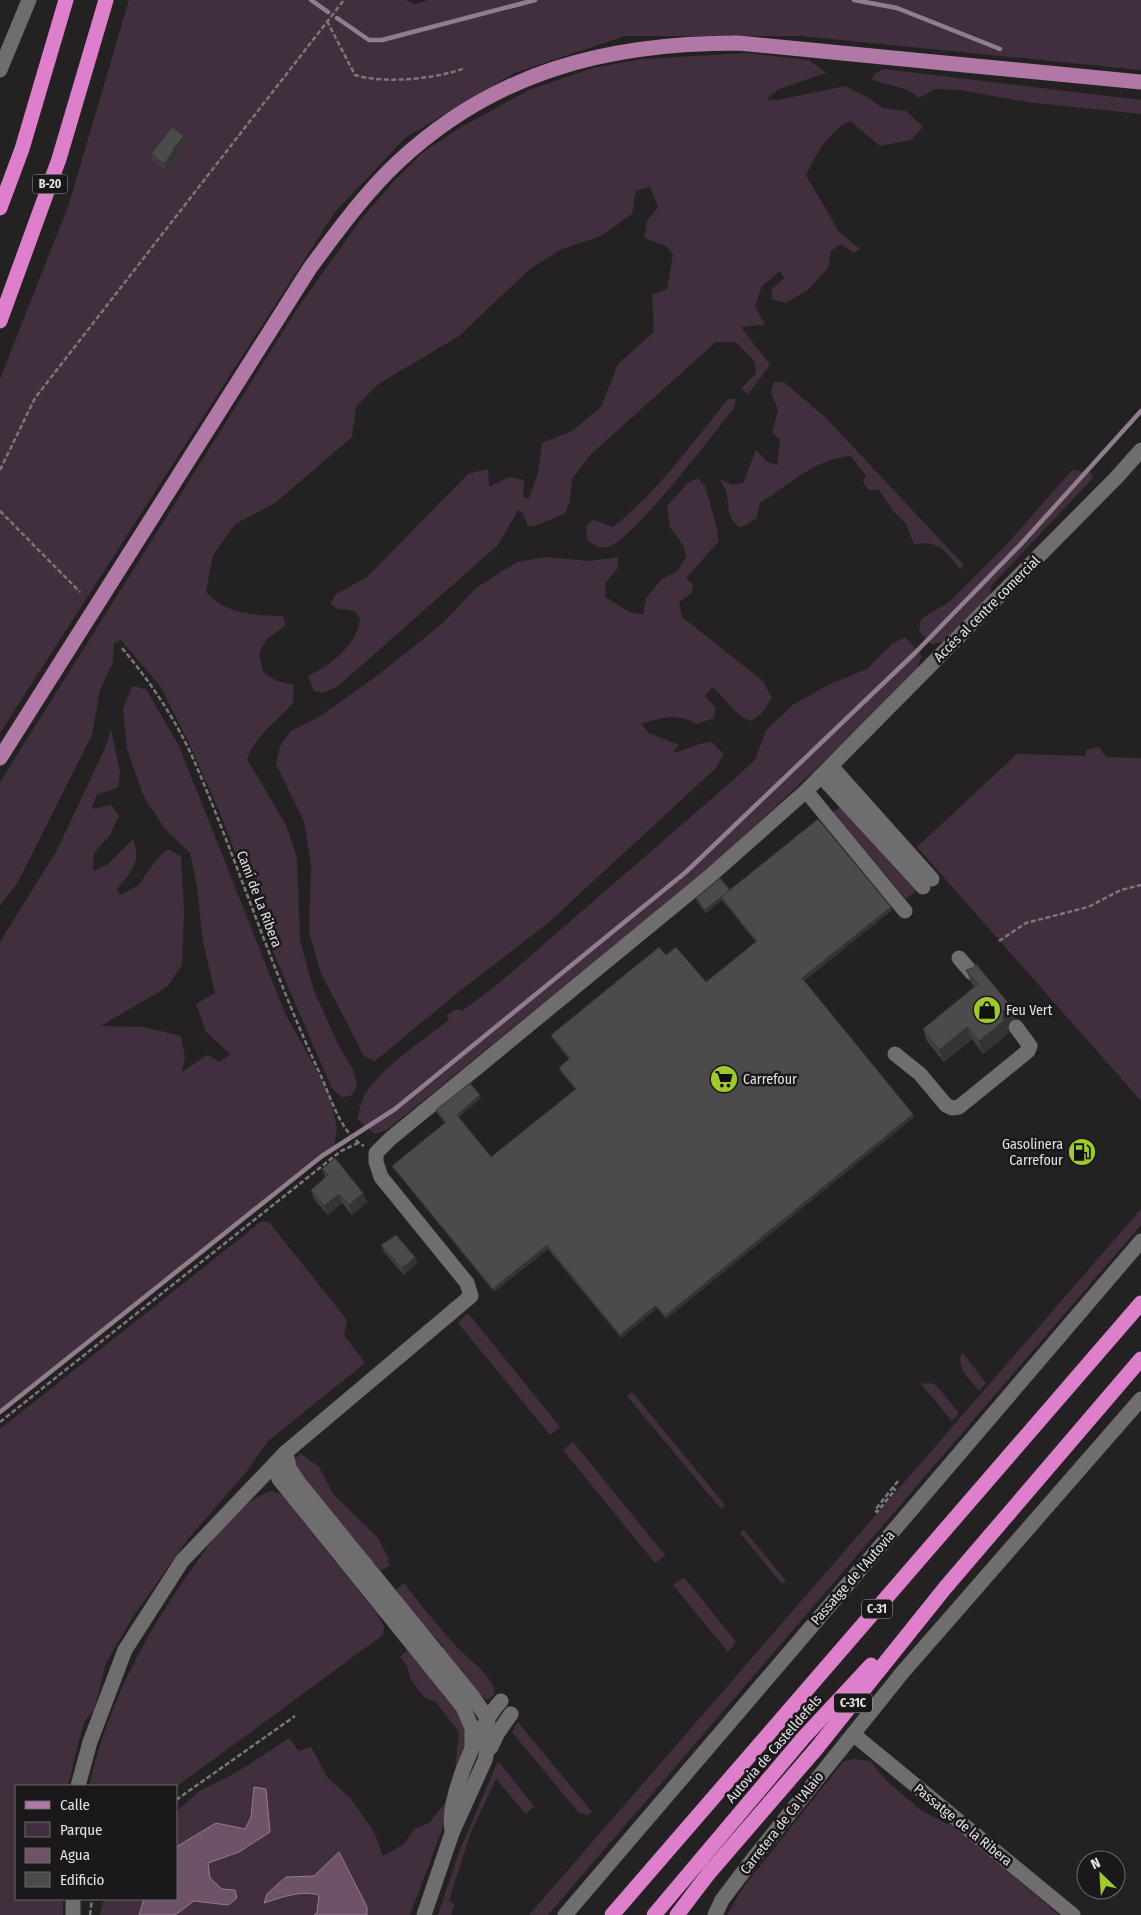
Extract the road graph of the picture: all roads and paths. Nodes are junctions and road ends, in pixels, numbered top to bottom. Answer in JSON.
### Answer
{"nodes":[{"id":1,"x":29,"y":0,"type":"edge"},
{"id":2,"x":66,"y":0,"type":"edge"},
{"id":3,"x":106,"y":0,"type":"edge"},
{"id":4,"x":344,"y":0,"type":"edge"},
{"id":5,"x":327,"y":21,"type":"junction"},
{"id":6,"x":465,"y":68,"type":"dead end"},
{"id":7,"x":0,"y":70,"type":"edge"},
{"id":8,"x":1141,"y":82,"type":"edge"},
{"id":9,"x":0,"y":208,"type":"edge"},
{"id":10,"x":0,"y":322,"type":"edge"},
{"id":11,"x":1141,"y":450,"type":"edge"},
{"id":12,"x":0,"y":470,"type":"edge"},
{"id":13,"x":0,"y":511,"type":"edge"},
{"id":14,"x":80,"y":592,"type":"dead end"},
{"id":15,"x":122,"y":648,"type":"dead end"},
{"id":16,"x":0,"y":758,"type":"edge"},
{"id":17,"x":826,"y":771,"type":"junction"},
{"id":18,"x":806,"y":791,"type":"junction"},
{"id":19,"x":927,"y":883,"type":"dead end"},
{"id":20,"x":1141,"y":885,"type":"edge"},
{"id":21,"x":905,"y":911,"type":"dead end"},
{"id":22,"x":999,"y":941,"type":"dead end"},
{"id":23,"x":959,"y":958,"type":"dead end"},
{"id":24,"x":972,"y":974,"type":"edge"},
{"id":25,"x":1016,"y":1027,"type":"dead end"},
{"id":26,"x":895,"y":1054,"type":"dead end"},
{"id":27,"x":358,"y":1143,"type":"junction"},
{"id":28,"x":376,"y":1153,"type":"junction"},
{"id":29,"x":1141,"y":1241,"type":"edge"},
{"id":30,"x":1141,"y":1303,"type":"edge"},
{"id":31,"x":1141,"y":1359,"type":"edge"},
{"id":32,"x":1141,"y":1399,"type":"edge"},
{"id":33,"x":0,"y":1422,"type":"edge"},
{"id":34,"x":286,"y":1452,"type":"junction"},
{"id":35,"x":275,"y":1466,"type":"junction"},
{"id":36,"x":898,"y":1481,"type":"dead end"},
{"id":37,"x":892,"y":1487,"type":"junction"},
{"id":38,"x":945,"y":1588,"type":"junction"},
{"id":39,"x":501,"y":1701,"type":"dead end"},
{"id":40,"x":511,"y":1714,"type":"dead end"},
{"id":41,"x":295,"y":1716,"type":"dead end"},
{"id":42,"x":487,"y":1718,"type":"junction"},
{"id":43,"x":853,"y":1734,"type":"junction"},
{"id":44,"x":472,"y":1748,"type":"junction"},
{"id":45,"x":485,"y":1760,"type":"junction"},
{"id":46,"x":78,"y":1785,"type":"edge"},
{"id":47,"x":178,"y":1799,"type":"edge"},
{"id":48,"x":452,"y":1833,"type":"junction"},
{"id":49,"x":72,"y":1900,"type":"edge"},
{"id":50,"x":92,"y":1900,"type":"edge"},
{"id":51,"x":74,"y":1915,"type":"edge"},
{"id":52,"x":90,"y":1915,"type":"edge"},
{"id":53,"x":424,"y":1915,"type":"edge"},
{"id":54,"x":565,"y":1915,"type":"edge"},
{"id":55,"x":612,"y":1915,"type":"edge"},
{"id":56,"x":654,"y":1915,"type":"edge"},
{"id":57,"x":677,"y":1915,"type":"edge"},
{"id":58,"x":715,"y":1915,"type":"edge"},
{"id":59,"x":1073,"y":1915,"type":"edge"}],
"edges":[{"from":1,"to":7,"type":"street"},
{"from":2,"to":9,"type":"highway","number":"B-20"},
{"from":3,"to":10,"type":"highway","number":"B-20"},
{"from":4,"to":5,"type":"path"},
{"from":5,"to":6,"type":"path"},
{"from":5,"to":12,"type":"path"},
{"from":8,"to":16,"type":"main road"},
{"from":11,"to":17,"type":"street","name":"Accés al centre comercial"},
{"from":13,"to":14,"type":"path"},
{"from":15,"to":27,"type":"path","name":"Camí de La Ribera"},
{"from":17,"to":18,"type":"street","name":"Accés al centre comercial"},
{"from":17,"to":19,"type":"street"},
{"from":18,"to":21,"type":"street"},
{"from":18,"to":28,"type":"street","name":"Accés al centre comercial"},
{"from":20,"to":22,"type":"path"},
{"from":23,"to":24,"type":"street"},
{"from":25,"to":26,"type":"street"},
{"from":27,"to":28,"type":"path","name":"Camí de La Ribera"},
{"from":27,"to":33,"type":"path"},
{"from":28,"to":34,"type":"street"},
{"from":29,"to":54,"type":"street","name":"Passatge de l'Autovia"},
{"from":30,"to":55,"type":"highway","number":"C-31"},
{"from":31,"to":38,"type":"highway","number":"C-31"},
{"from":32,"to":43,"type":"street"},
{"from":34,"to":35,"type":"street"},
{"from":34,"to":42,"type":"street"},
{"from":35,"to":44,"type":"street"},
{"from":35,"to":46,"type":"street"},
{"from":36,"to":37,"type":"path"},
{"from":37,"to":37,"type":"path"},
{"from":38,"to":56,"type":"highway","name":"Autovia de Castelldefels","number":"C-31"},
{"from":38,"to":57,"type":"highway","number":"C-31C"},
{"from":39,"to":42,"type":"street"},
{"from":40,"to":45,"type":"street"},
{"from":41,"to":47,"type":"path"},
{"from":42,"to":44,"type":"street"},
{"from":42,"to":45,"type":"street"},
{"from":43,"to":58,"type":"street","name":"Carretera de Ca l'Alaio"},
{"from":43,"to":59,"type":"street","name":"Passatge de la Ribera"},
{"from":44,"to":48,"type":"street"},
{"from":45,"to":48,"type":"street"},
{"from":48,"to":53,"type":"street"},
{"from":49,"to":51,"type":"street"},
{"from":50,"to":52,"type":"path"}]}
